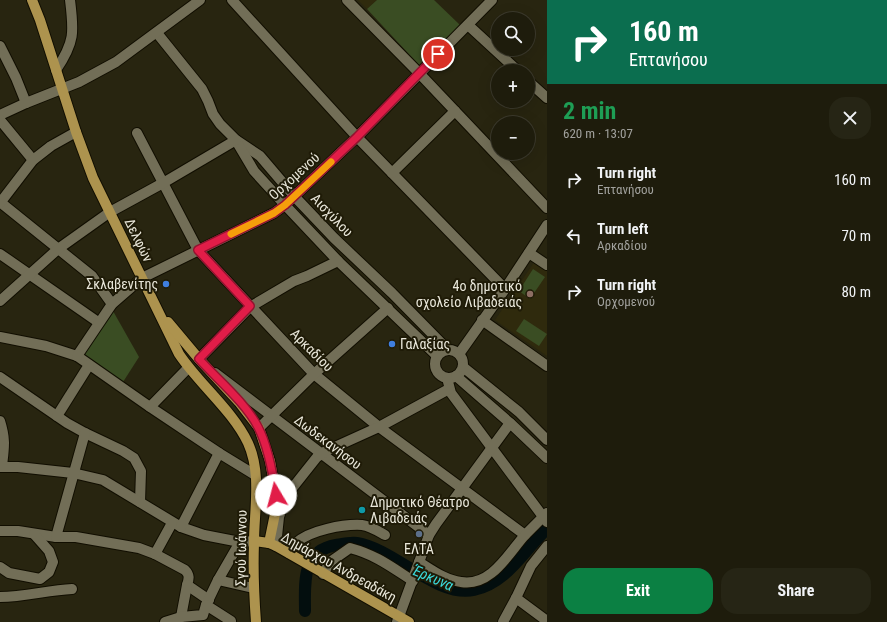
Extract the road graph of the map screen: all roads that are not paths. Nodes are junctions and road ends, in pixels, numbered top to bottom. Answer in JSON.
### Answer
{"nodes":[{"id":1,"x":32,"y":0,"type":"edge"},
{"id":2,"x":70,"y":0,"type":"edge"},
{"id":3,"x":200,"y":0,"type":"edge"},
{"id":4,"x":232,"y":0,"type":"edge"},
{"id":5,"x":347,"y":0,"type":"edge"},
{"id":6,"x":492,"y":0,"type":"edge"},
{"id":7,"x":468,"y":25,"type":"junction"},
{"id":8,"x":157,"y":33,"type":"junction"},
{"id":9,"x":0,"y":46,"type":"edge"},
{"id":10,"x":510,"y":64,"type":"edge"},
{"id":11,"x":56,"y":70,"type":"junction"},
{"id":12,"x":419,"y":73,"type":"junction"},
{"id":13,"x":535,"y":87,"type":"edge"},
{"id":14,"x":62,"y":88,"type":"junction"},
{"id":15,"x":547,"y":98,"type":"edge"},
{"id":16,"x":26,"y":103,"type":"junction"},
{"id":17,"x":455,"y":111,"type":"junction"},
{"id":18,"x":0,"y":115,"type":"edge"},
{"id":19,"x":0,"y":120,"type":"edge"},
{"id":20,"x":76,"y":132,"type":"junction"},
{"id":21,"x":137,"y":133,"type":"dead end"},
{"id":22,"x":357,"y":137,"type":"junction"},
{"id":23,"x":236,"y":140,"type":"junction"},
{"id":24,"x":33,"y":160,"type":"junction"},
{"id":25,"x":392,"y":173,"type":"junction"},
{"id":26,"x":163,"y":184,"type":"junction"},
{"id":27,"x":295,"y":197,"type":"junction"},
{"id":28,"x":0,"y":202,"type":"edge"},
{"id":29,"x":285,"y":205,"type":"junction"},
{"id":30,"x":547,"y":208,"type":"edge"},
{"id":31,"x":110,"y":212,"type":"junction"},
{"id":32,"x":547,"y":226,"type":"edge"},
{"id":33,"x":58,"y":248,"type":"junction"},
{"id":34,"x":198,"y":250,"type":"junction"},
{"id":35,"x":529,"y":253,"type":"junction"},
{"id":36,"x":0,"y":254,"type":"edge"},
{"id":37,"x":338,"y":261,"type":"junction"},
{"id":38,"x":547,"y":265,"type":"edge"},
{"id":39,"x":29,"y":275,"type":"junction"},
{"id":40,"x":142,"y":278,"type":"junction"},
{"id":41,"x":505,"y":289,"type":"junction"},
{"id":42,"x":0,"y":301,"type":"edge"},
{"id":43,"x":112,"y":304,"type":"junction"},
{"id":44,"x":250,"y":306,"type":"junction"},
{"id":45,"x":388,"y":308,"type":"junction"},
{"id":46,"x":159,"y":311,"type":"junction"},
{"id":47,"x":482,"y":320,"type":"junction"},
{"id":48,"x":98,"y":322,"type":"junction"},
{"id":49,"x":0,"y":337,"type":"edge"},
{"id":50,"x":448,"y":350,"type":"junction"},
{"id":51,"x":459,"y":354,"type":"junction"},
{"id":52,"x":77,"y":356,"type":"junction"},
{"id":53,"x":437,"y":356,"type":"junction"},
{"id":54,"x":199,"y":359,"type":"junction"},
{"id":55,"x":90,"y":365,"type":"junction"},
{"id":56,"x":547,"y":366,"type":"edge"},
{"id":57,"x":463,"y":367,"type":"junction"},
{"id":58,"x":188,"y":368,"type":"junction"},
{"id":59,"x":210,"y":372,"type":"junction"},
{"id":60,"x":314,"y":374,"type":"junction"},
{"id":61,"x":449,"y":377,"type":"junction"},
{"id":62,"x":0,"y":379,"type":"edge"},
{"id":63,"x":446,"y":391,"type":"junction"},
{"id":64,"x":150,"y":407,"type":"junction"},
{"id":65,"x":270,"y":415,"type":"junction"},
{"id":66,"x":57,"y":416,"type":"junction"},
{"id":67,"x":0,"y":422,"type":"edge"},
{"id":68,"x":510,"y":423,"type":"junction"},
{"id":69,"x":379,"y":427,"type":"junction"},
{"id":70,"x":258,"y":428,"type":"junction"},
{"id":71,"x":85,"y":433,"type":"junction"},
{"id":72,"x":547,"y":440,"type":"edge"},
{"id":73,"x":491,"y":448,"type":"junction"},
{"id":74,"x":219,"y":453,"type":"junction"},
{"id":75,"x":321,"y":454,"type":"junction"},
{"id":76,"x":547,"y":458,"type":"edge"},
{"id":77,"x":1,"y":467,"type":"edge"},
{"id":78,"x":73,"y":473,"type":"junction"},
{"id":79,"x":255,"y":475,"type":"junction"},
{"id":80,"x":461,"y":489,"type":"junction"},
{"id":81,"x":276,"y":495,"type":"junction"},
{"id":82,"x":286,"y":496,"type":"junction"},
{"id":83,"x":140,"y":502,"type":"junction"},
{"id":84,"x":546,"y":518,"type":"edge"},
{"id":85,"x":177,"y":525,"type":"junction"},
{"id":86,"x":0,"y":531,"type":"edge"},
{"id":87,"x":34,"y":534,"type":"junction"},
{"id":88,"x":385,"y":535,"type":"dead end"},
{"id":89,"x":429,"y":535,"type":"junction"},
{"id":90,"x":525,"y":535,"type":"junction"},
{"id":91,"x":56,"y":537,"type":"junction"},
{"id":92,"x":254,"y":541,"type":"junction"},
{"id":93,"x":240,"y":542,"type":"junction"},
{"id":94,"x":273,"y":545,"type":"junction"},
{"id":95,"x":547,"y":546,"type":"edge"},
{"id":96,"x":289,"y":553,"type":"junction"},
{"id":97,"x":155,"y":554,"type":"junction"},
{"id":98,"x":418,"y":564,"type":"junction"},
{"id":99,"x":0,"y":567,"type":"edge"},
{"id":100,"x":323,"y":574,"type":"junction"},
{"id":101,"x":218,"y":580,"type":"junction"},
{"id":102,"x":413,"y":581,"type":"junction"},
{"id":103,"x":188,"y":585,"type":"junction"},
{"id":104,"x":253,"y":588,"type":"junction"},
{"id":105,"x":72,"y":589,"type":"dead end"},
{"id":106,"x":0,"y":597,"type":"edge"},
{"id":107,"x":516,"y":598,"type":"junction"},
{"id":108,"x":205,"y":611,"type":"edge"},
{"id":109,"x":181,"y":618,"type":"junction"},
{"id":110,"x":398,"y":619,"type":"edge"},
{"id":111,"x":547,"y":621,"type":"edge"},
{"id":112,"x":165,"y":622,"type":"edge"},
{"id":113,"x":232,"y":622,"type":"edge"},
{"id":114,"x":256,"y":622,"type":"edge"},
{"id":115,"x":409,"y":622,"type":"edge"},
{"id":116,"x":503,"y":622,"type":"edge"}],
"edges":[{"from":1,"to":11,"type":"main road","name":"Δελφών"},
{"from":2,"to":11,"type":"street"},
{"from":3,"to":8,"type":"street"},
{"from":4,"to":22,"type":"street"},
{"from":5,"to":12,"type":"street"},
{"from":6,"to":7,"type":"street","name":"Ορχομενού"},
{"from":7,"to":10,"type":"street"},
{"from":7,"to":12,"type":"street","name":"Ορχομενού"},
{"from":8,"to":14,"type":"street"},
{"from":8,"to":23,"type":"street"},
{"from":9,"to":16,"type":"street"},
{"from":11,"to":14,"type":"main road","name":"Δελφών"},
{"from":12,"to":17,"type":"street"},
{"from":12,"to":22,"type":"street","name":"Ορχομενού"},
{"from":13,"to":15,"type":"street"},
{"from":14,"to":16,"type":"street"},
{"from":14,"to":20,"type":"main road","name":"Δελφών"},
{"from":16,"to":18,"type":"street"},
{"from":17,"to":25,"type":"street"},
{"from":17,"to":30,"type":"street"},
{"from":19,"to":24,"type":"street"},
{"from":20,"to":24,"type":"street"},
{"from":20,"to":31,"type":"main road","name":"Δελφών"},
{"from":21,"to":26,"type":"street","name":"Αρκαδίου"},
{"from":22,"to":25,"type":"street"},
{"from":22,"to":27,"type":"street","name":"Ορχομενού"},
{"from":23,"to":26,"type":"street"},
{"from":23,"to":27,"type":"street","name":"Αισχύλου"},
{"from":23,"to":29,"type":"street","name":"Αισχύλου"},
{"from":24,"to":28,"type":"street"},
{"from":25,"to":41,"type":"street"},
{"from":26,"to":31,"type":"street"},
{"from":26,"to":34,"type":"street","name":"Αρκαδίου"},
{"from":27,"to":29,"type":"street","name":"Ορχομενού"},
{"from":27,"to":50,"type":"street","name":"Αισχύλου"},
{"from":28,"to":33,"type":"street"},
{"from":29,"to":34,"type":"street","name":"Ορχομενού"},
{"from":29,"to":37,"type":"street","name":"Αισχύλου"},
{"from":31,"to":33,"type":"street"},
{"from":31,"to":40,"type":"main road","name":"Δελφών"},
{"from":32,"to":35,"type":"street"},
{"from":33,"to":39,"type":"street"},
{"from":33,"to":43,"type":"street"},
{"from":34,"to":40,"type":"street","name":"Ορχομενού"},
{"from":34,"to":44,"type":"street","name":"Αρκαδίου"},
{"from":35,"to":38,"type":"street"},
{"from":35,"to":41,"type":"street"},
{"from":36,"to":39,"type":"street"},
{"from":37,"to":44,"type":"street"},
{"from":37,"to":45,"type":"street","name":"Αισχύλου"},
{"from":39,"to":42,"type":"street"},
{"from":39,"to":48,"type":"street"},
{"from":40,"to":43,"type":"street","name":"Ορχομενού"},
{"from":40,"to":46,"type":"main road","name":"Δελφών"},
{"from":41,"to":47,"type":"street"},
{"from":43,"to":48,"type":"street","name":"Ορχομενού"},
{"from":44,"to":54,"type":"street"},
{"from":44,"to":60,"type":"street","name":"Αρκαδίου"},
{"from":45,"to":53,"type":"street","name":"Αισχύλου"},
{"from":45,"to":60,"type":"street"},
{"from":46,"to":54,"type":"main road"},
{"from":46,"to":58,"type":"main road","name":"Δελφών"},
{"from":47,"to":51,"type":"street"},
{"from":47,"to":56,"type":"street"},
{"from":48,"to":52,"type":"street","name":"Ορχομενού"},
{"from":49,"to":52,"type":"street"},
{"from":50,"to":51,"type":"street"},
{"from":50,"to":53,"type":"street"},
{"from":51,"to":57,"type":"street"},
{"from":52,"to":55,"type":"street"},
{"from":53,"to":61,"type":"street"},
{"from":54,"to":59,"type":"main road"},
{"from":55,"to":64,"type":"street"},
{"from":55,"to":66,"type":"street"},
{"from":57,"to":61,"type":"street"},
{"from":57,"to":72,"type":"street"},
{"from":58,"to":64,"type":"street"},
{"from":58,"to":79,"type":"main road","name":"Δελφών"},
{"from":59,"to":65,"type":"street","name":"Δωδεκανήσου"},
{"from":59,"to":70,"type":"main road"},
{"from":60,"to":65,"type":"street"},
{"from":60,"to":69,"type":"street","name":"Αρκαδίου"},
{"from":61,"to":63,"type":"street"},
{"from":61,"to":68,"type":"street"},
{"from":62,"to":66,"type":"street"},
{"from":63,"to":69,"type":"street"},
{"from":63,"to":73,"type":"street"},
{"from":64,"to":74,"type":"street"},
{"from":65,"to":70,"type":"street"},
{"from":65,"to":75,"type":"street","name":"Δωδεκανήσου"},
{"from":66,"to":71,"type":"street"},
{"from":67,"to":77,"type":"street"},
{"from":68,"to":73,"type":"street"},
{"from":68,"to":76,"type":"street"},
{"from":69,"to":75,"type":"street"},
{"from":69,"to":80,"type":"street","name":"Αρκαδίου"},
{"from":70,"to":81,"type":"main road"},
{"from":71,"to":78,"type":"street"},
{"from":71,"to":83,"type":"street"},
{"from":73,"to":80,"type":"street"},
{"from":73,"to":84,"type":"street"},
{"from":74,"to":79,"type":"street"},
{"from":74,"to":85,"type":"street"},
{"from":75,"to":82,"type":"street"},
{"from":75,"to":89,"type":"street","name":"Δωδεκανήσου"},
{"from":77,"to":78,"type":"street"},
{"from":78,"to":83,"type":"street"},
{"from":78,"to":91,"type":"street"},
{"from":79,"to":92,"type":"main road","name":"Σγού Ιωάννου"},
{"from":80,"to":89,"type":"street"},
{"from":80,"to":90,"type":"street","name":"Αρκαδίου"},
{"from":81,"to":82,"type":"main road"},
{"from":81,"to":94,"type":"main road"},
{"from":82,"to":94,"type":"street"},
{"from":83,"to":85,"type":"street"},
{"from":84,"to":90,"type":"street"},
{"from":85,"to":93,"type":"street"},
{"from":85,"to":97,"type":"street"},
{"from":86,"to":87,"type":"street"},
{"from":87,"to":91,"type":"street"},
{"from":87,"to":99,"type":"street"},
{"from":88,"to":96,"type":"street"},
{"from":89,"to":98,"type":"street"},
{"from":90,"to":98,"type":"street"},
{"from":91,"to":97,"type":"street"},
{"from":92,"to":93,"type":"street"},
{"from":92,"to":94,"type":"main road","name":"Δημάρχου Ανδρεαδάκη"},
{"from":92,"to":104,"type":"main road","name":"Σγού Ιωάννου"},
{"from":93,"to":101,"type":"street"},
{"from":94,"to":96,"type":"main road","name":"Δημάρχου Ανδρεαδάκη"},
{"from":95,"to":107,"type":"street"},
{"from":96,"to":100,"type":"main road","name":"Δημάρχου Ανδρεαδάκη"},
{"from":97,"to":103,"type":"street"},
{"from":98,"to":102,"type":"street"},
{"from":100,"to":102,"type":"street"},
{"from":100,"to":110,"type":"main road","name":"Δημάρχου Ανδρεαδάκη"},
{"from":101,"to":104,"type":"street"},
{"from":101,"to":108,"type":"street"},
{"from":102,"to":110,"type":"street"},
{"from":103,"to":108,"type":"street"},
{"from":103,"to":109,"type":"street"},
{"from":104,"to":114,"type":"main road","name":"Σγού Ιωάννου"},
{"from":105,"to":106,"type":"street"},
{"from":107,"to":111,"type":"street"},
{"from":107,"to":116,"type":"street"},
{"from":108,"to":109,"type":"street"},
{"from":108,"to":113,"type":"street"},
{"from":109,"to":112,"type":"street"},
{"from":110,"to":115,"type":"main road","name":"Δημάρχου Ανδρεαδάκη"}]}
